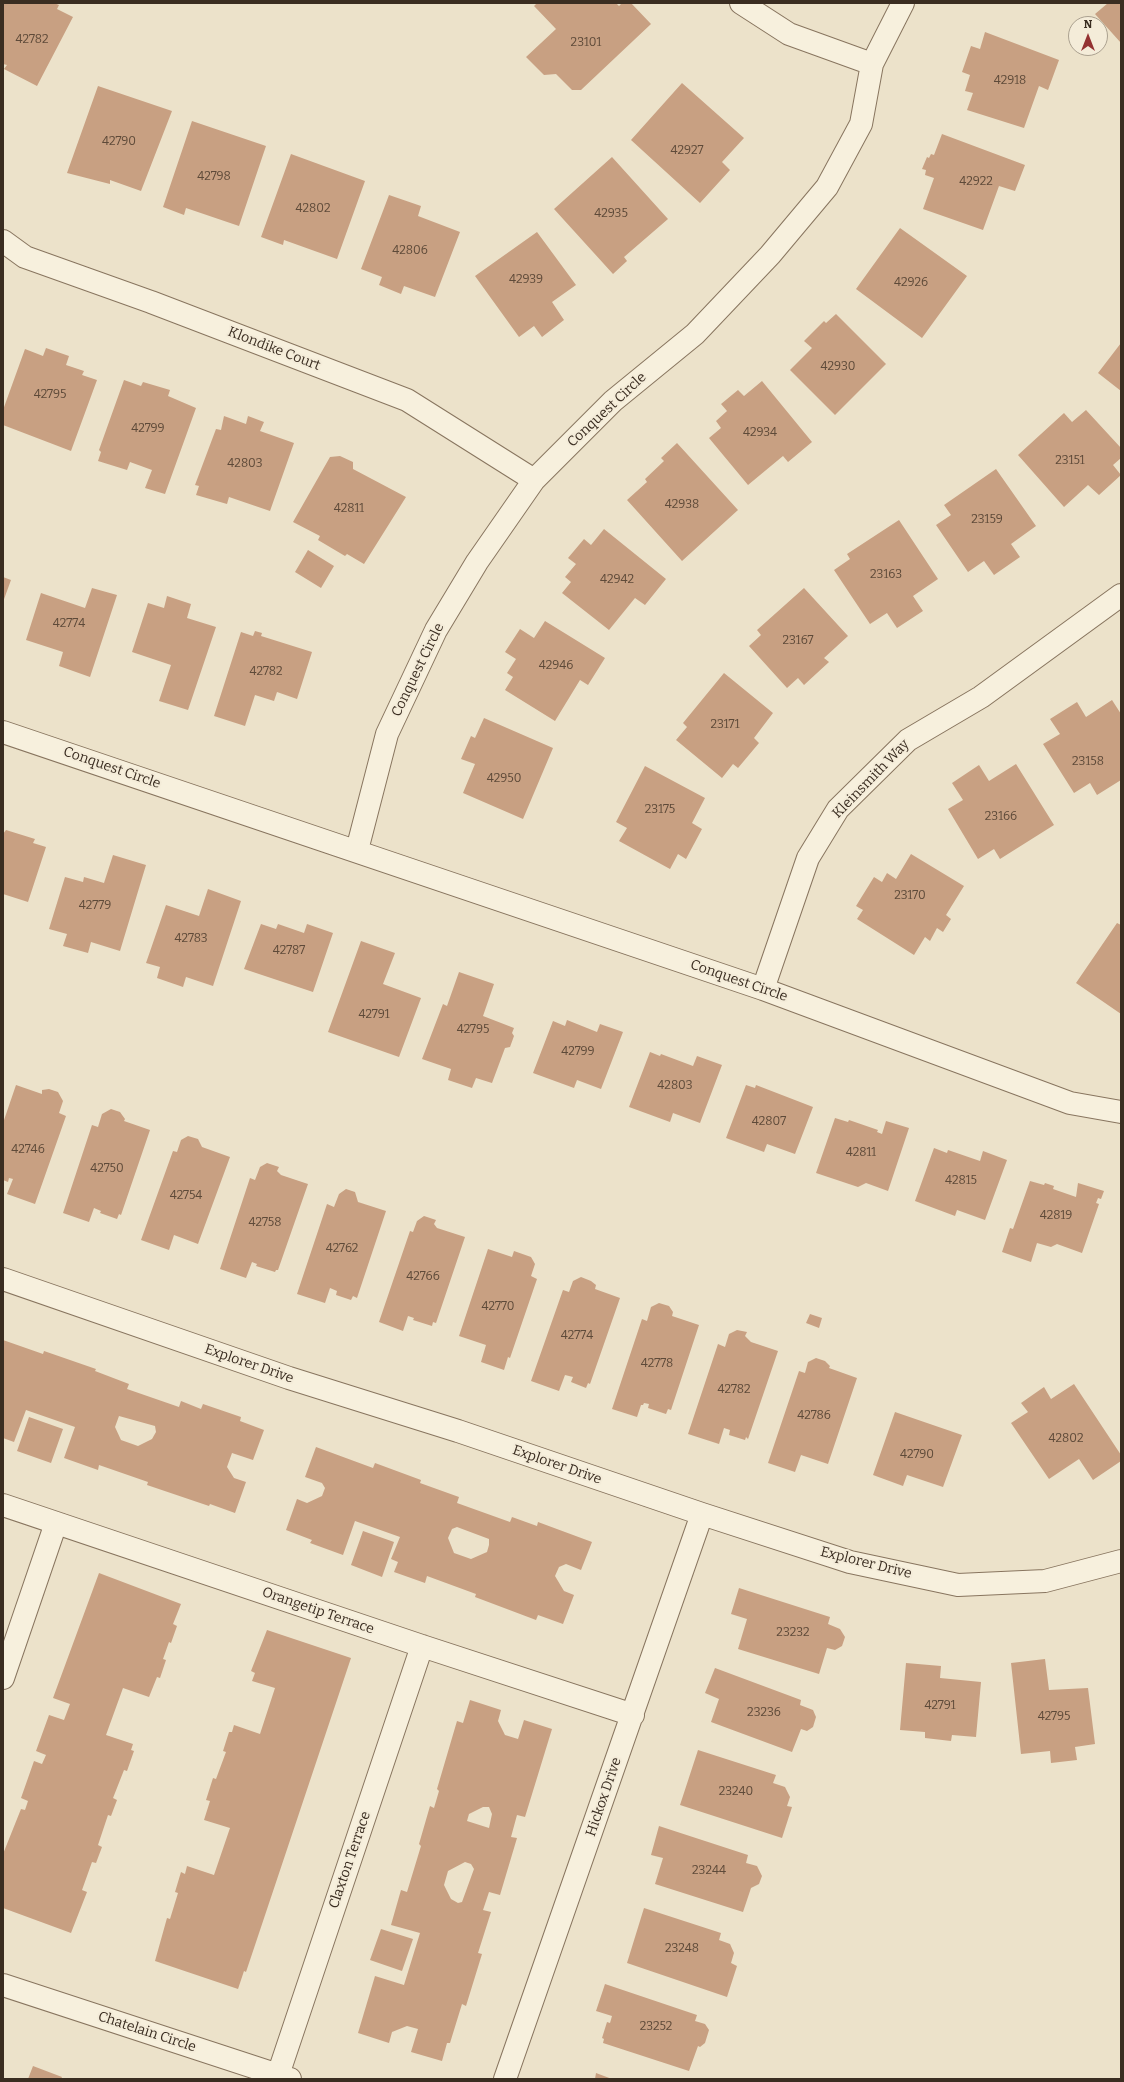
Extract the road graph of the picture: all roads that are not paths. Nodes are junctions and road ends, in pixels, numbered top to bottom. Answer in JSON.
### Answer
{"nodes":[{"id":1,"x":741,"y":3,"type":"edge"},
{"id":2,"x":903,"y":3,"type":"edge"},
{"id":3,"x":872,"y":64,"type":"junction"},
{"id":4,"x":3,"y":241,"type":"edge"},
{"id":5,"x":534,"y":480,"type":"junction"},
{"id":6,"x":1121,"y":595,"type":"edge"},
{"id":7,"x":3,"y":732,"type":"edge"},
{"id":8,"x":357,"y":850,"type":"junction"},
{"id":9,"x":763,"y":989,"type":"junction"},
{"id":10,"x":1121,"y":1112,"type":"edge"},
{"id":11,"x":3,"y":1279,"type":"edge"},
{"id":12,"x":3,"y":1505,"type":"edge"},
{"id":13,"x":702,"y":1514,"type":"junction"},
{"id":14,"x":56,"y":1523,"type":"junction"},
{"id":15,"x":1121,"y":1561,"type":"edge"},
{"id":16,"x":422,"y":1646,"type":"junction"},
{"id":17,"x":3,"y":1678,"type":"edge"},
{"id":18,"x":633,"y":1715,"type":"junction"},
{"id":19,"x":3,"y":1985,"type":"edge"},
{"id":20,"x":284,"y":2077,"type":"edge"},
{"id":21,"x":505,"y":2079,"type":"edge"}],
"edges":[{"from":1,"to":3,"type":"street"},
{"from":2,"to":3,"type":"street","name":"Conquest Circle"},
{"from":3,"to":5,"type":"street","name":"Conquest Circle"},
{"from":4,"to":5,"type":"street","name":"Klondike Court"},
{"from":5,"to":8,"type":"street","name":"Conquest Circle"},
{"from":6,"to":9,"type":"street","name":"Kleinsmith Way"},
{"from":7,"to":8,"type":"street","name":"Conquest Circle"},
{"from":8,"to":9,"type":"street","name":"Conquest Circle"},
{"from":9,"to":10,"type":"street","name":"Conquest Circle"},
{"from":11,"to":13,"type":"street","name":"Explorer Drive"},
{"from":12,"to":14,"type":"street","name":"Orangetip Terrace"},
{"from":13,"to":15,"type":"street","name":"Explorer Drive"},
{"from":13,"to":18,"type":"street","name":"Hickox Drive"},
{"from":14,"to":16,"type":"street","name":"Orangetip Terrace"},
{"from":14,"to":17,"type":"street"},
{"from":16,"to":18,"type":"street","name":"Orangetip Terrace"},
{"from":16,"to":20,"type":"street","name":"Claxton Terrace"},
{"from":18,"to":21,"type":"street","name":"Hickox Drive"},
{"from":19,"to":20,"type":"street","name":"Chatelain Circle"}]}
